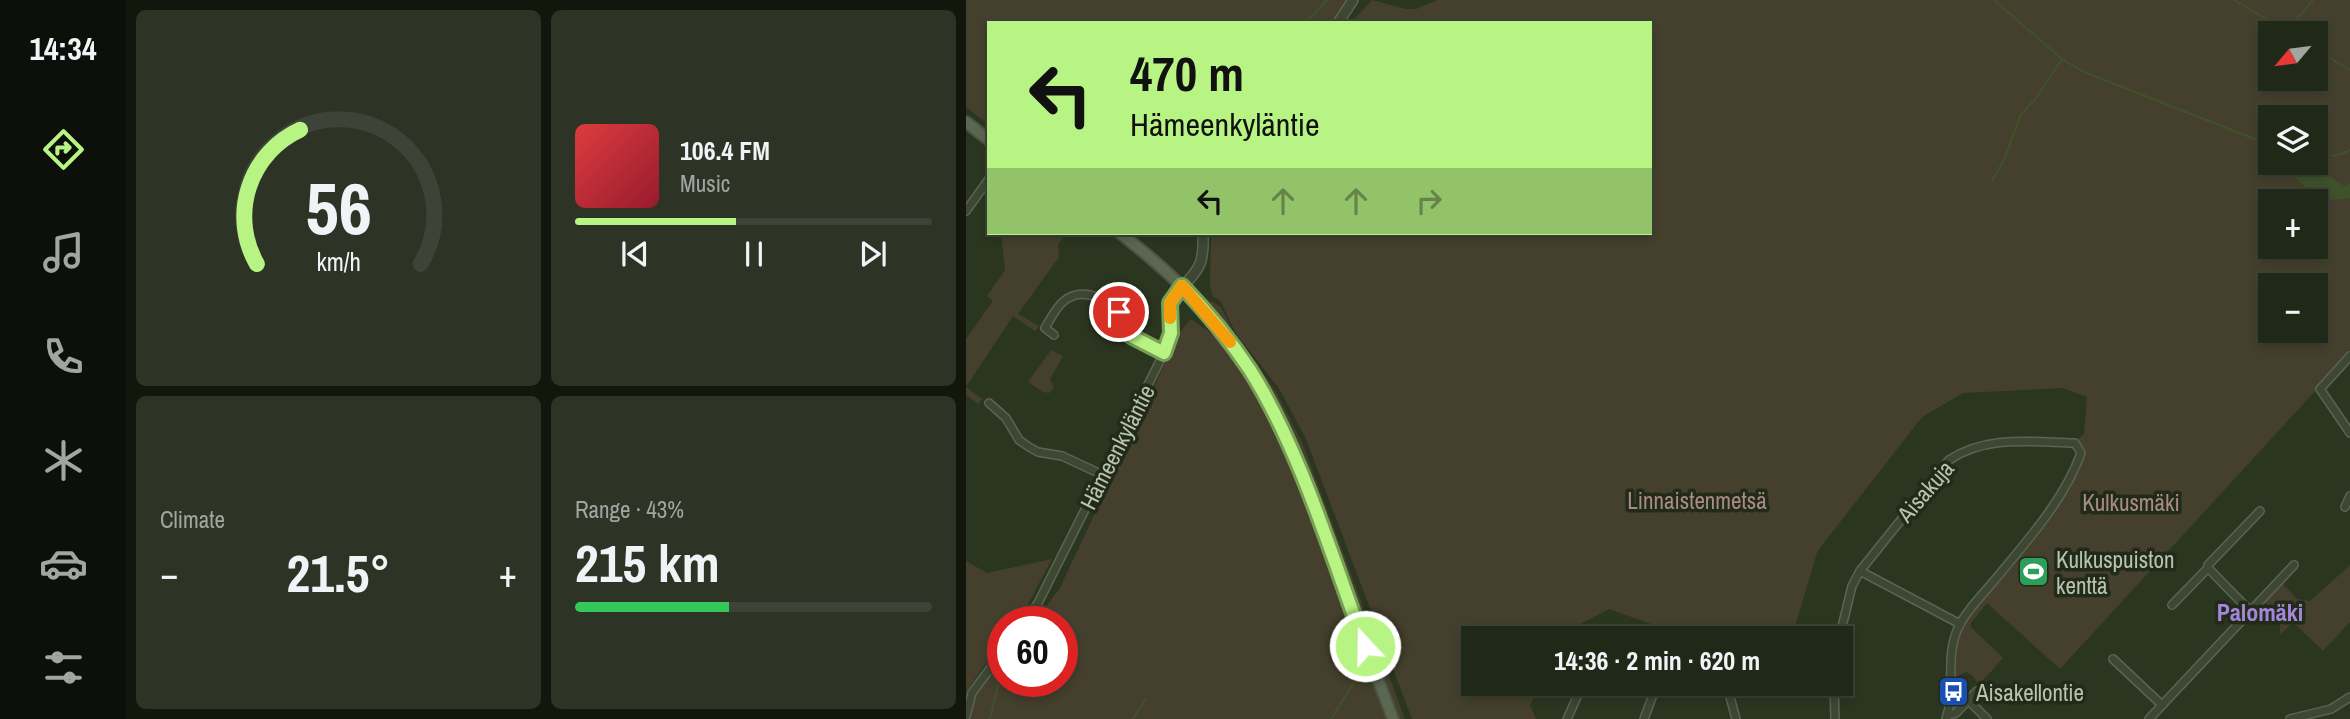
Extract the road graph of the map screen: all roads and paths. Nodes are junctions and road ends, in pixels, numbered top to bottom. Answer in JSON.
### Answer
{"nodes":[{"id":1,"x":1353,"y":0,"type":"edge"},
{"id":2,"x":1339,"y":21,"type":"edge"},
{"id":3,"x":966,"y":122,"type":"edge"},
{"id":4,"x":987,"y":138,"type":"edge"},
{"id":5,"x":987,"y":182,"type":"edge"},
{"id":6,"x":966,"y":211,"type":"edge"},
{"id":7,"x":1122,"y":235,"type":"edge"},
{"id":8,"x":1203,"y":235,"type":"edge"},
{"id":9,"x":1182,"y":286,"type":"junction"},
{"id":10,"x":1054,"y":335,"type":"dead end"},
{"id":11,"x":1164,"y":353,"type":"junction"},
{"id":12,"x":2350,"y":356,"type":"edge"},
{"id":13,"x":989,"y":403,"type":"dead end"},
{"id":14,"x":2350,"y":433,"type":"edge"},
{"id":15,"x":1103,"y":475,"type":"junction"},
{"id":16,"x":2350,"y":496,"type":"edge"},
{"id":17,"x":2345,"y":507,"type":"dead end"},
{"id":18,"x":2260,"y":511,"type":"dead end"},
{"id":19,"x":2294,"y":565,"type":"dead end"},
{"id":20,"x":2208,"y":568,"type":"junction"},
{"id":21,"x":1860,"y":571,"type":"junction"},
{"id":22,"x":1036,"y":606,"type":"edge"},
{"id":23,"x":2172,"y":606,"type":"dead end"},
{"id":24,"x":2250,"y":611,"type":"junction"},
{"id":25,"x":1960,"y":624,"type":"junction"},
{"id":26,"x":1842,"y":626,"type":"edge"},
{"id":27,"x":2113,"y":659,"type":"dead end"},
{"id":28,"x":987,"y":672,"type":"edge"},
{"id":29,"x":1977,"y":691,"type":"dead end"},
{"id":30,"x":969,"y":695,"type":"edge"},
{"id":31,"x":1578,"y":696,"type":"edge"},
{"id":32,"x":1653,"y":696,"type":"edge"},
{"id":33,"x":1730,"y":696,"type":"edge"},
{"id":34,"x":1835,"y":696,"type":"edge"},
{"id":35,"x":2350,"y":697,"type":"edge"},
{"id":36,"x":1968,"y":701,"type":"junction"},
{"id":37,"x":2162,"y":705,"type":"junction"},
{"id":38,"x":966,"y":716,"type":"edge"},
{"id":39,"x":1946,"y":717,"type":"edge"},
{"id":40,"x":1393,"y":719,"type":"edge"},
{"id":41,"x":1567,"y":719,"type":"edge"},
{"id":42,"x":1644,"y":719,"type":"edge"},
{"id":43,"x":1736,"y":719,"type":"edge"},
{"id":44,"x":1836,"y":719,"type":"edge"},
{"id":45,"x":1987,"y":719,"type":"edge"},
{"id":46,"x":2149,"y":719,"type":"edge"},
{"id":47,"x":2290,"y":719,"type":"edge"}],
"edges":[{"from":1,"to":2,"type":"street"},
{"from":3,"to":4,"type":"main road"},
{"from":5,"to":6,"type":"street"},
{"from":7,"to":9,"type":"main road"},
{"from":8,"to":9,"type":"street","name":"Hämeenkyläntie"},
{"from":9,"to":11,"type":"street","name":"Hämeenkyläntie"},
{"from":9,"to":40,"type":"main road"},
{"from":10,"to":11,"type":"street"},
{"from":11,"to":15,"type":"street","name":"Hämeenkyläntie"},
{"from":12,"to":14,"type":"street"},
{"from":13,"to":15,"type":"street"},
{"from":15,"to":22,"type":"street","name":"Hämeenkyläntie"},
{"from":16,"to":17,"type":"street"},
{"from":18,"to":20,"type":"street"},
{"from":19,"to":24,"type":"street"},
{"from":20,"to":23,"type":"street"},
{"from":20,"to":24,"type":"street"},
{"from":21,"to":25,"type":"street"},
{"from":21,"to":25,"type":"street","name":"Aisakuja"},
{"from":21,"to":26,"type":"street","name":"Aisakuja"},
{"from":24,"to":37,"type":"street"},
{"from":25,"to":39,"type":"street"},
{"from":27,"to":37,"type":"street"},
{"from":28,"to":30,"type":"street"},
{"from":29,"to":36,"type":"street"},
{"from":30,"to":38,"type":"street"},
{"from":31,"to":41,"type":"street"},
{"from":32,"to":42,"type":"street"},
{"from":33,"to":43,"type":"street"},
{"from":34,"to":44,"type":"street"},
{"from":35,"to":47,"type":"street"},
{"from":36,"to":39,"type":"street"},
{"from":36,"to":45,"type":"street"},
{"from":37,"to":46,"type":"street"}]}
